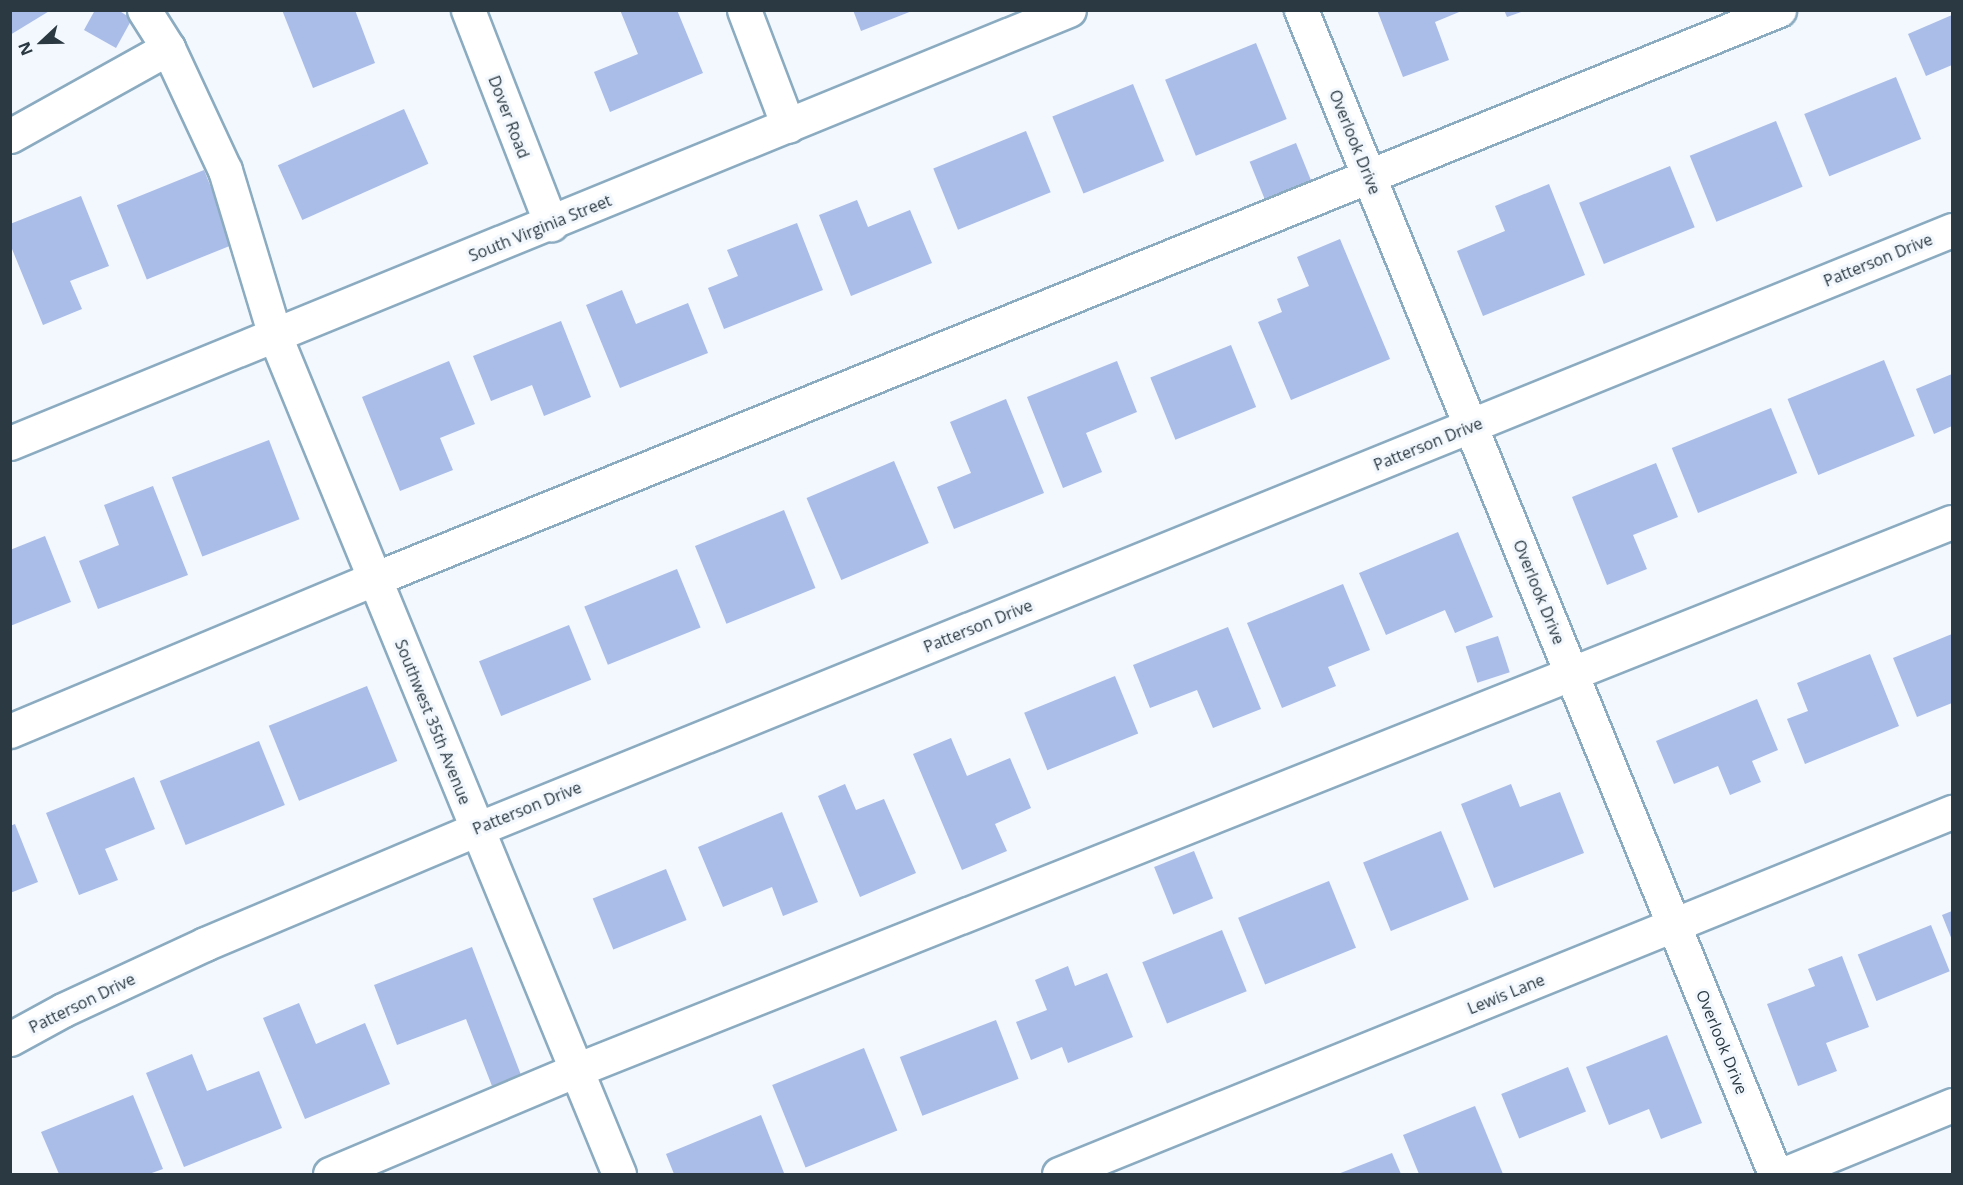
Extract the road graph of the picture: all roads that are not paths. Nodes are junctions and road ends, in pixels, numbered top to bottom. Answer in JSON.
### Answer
{"nodes":[{"id":1,"x":144,"y":10,"type":"edge"},
{"id":2,"x":468,"y":10,"type":"edge"},
{"id":3,"x":744,"y":10,"type":"edge"},
{"id":4,"x":1069,"y":10,"type":"edge"},
{"id":5,"x":1301,"y":10,"type":"edge"},
{"id":6,"x":1779,"y":10,"type":"edge"},
{"id":7,"x":1027,"y":18,"type":"edge"},
{"id":8,"x":168,"y":48,"type":"junction"},
{"id":9,"x":788,"y":126,"type":"junction"},
{"id":10,"x":10,"y":136,"type":"edge"},
{"id":11,"x":1370,"y":177,"type":"junction"},
{"id":12,"x":551,"y":224,"type":"junction"},
{"id":13,"x":1953,"y":230,"type":"edge"},
{"id":14,"x":275,"y":336,"type":"junction"},
{"id":15,"x":1472,"y":426,"type":"junction"},
{"id":16,"x":10,"y":443,"type":"edge"},
{"id":17,"x":1953,"y":522,"type":"edge"},
{"id":18,"x":374,"y":579,"type":"junction"},
{"id":19,"x":1573,"y":676,"type":"junction"},
{"id":20,"x":10,"y":731,"type":"edge"},
{"id":21,"x":1953,"y":812,"type":"edge"},
{"id":22,"x":477,"y":829,"type":"junction"},
{"id":23,"x":1675,"y":925,"type":"junction"},
{"id":24,"x":10,"y":1039,"type":"edge"},
{"id":25,"x":576,"y":1070,"type":"junction"},
{"id":26,"x":1953,"y":1105,"type":"edge"},
{"id":27,"x":330,"y":1174,"type":"edge"},
{"id":28,"x":619,"y":1174,"type":"edge"},
{"id":29,"x":1059,"y":1174,"type":"edge"},
{"id":30,"x":1775,"y":1174,"type":"edge"},
{"id":31,"x":1784,"y":1174,"type":"edge"}],
"edges":[{"from":1,"to":8,"type":"street","name":"Southwest 35th Avenue"},
{"from":2,"to":12,"type":"street","name":"Dover Road"},
{"from":3,"to":9,"type":"street"},
{"from":4,"to":7,"type":"street","name":"South Virginia Street"},
{"from":5,"to":11,"type":"street","name":"Overlook Drive"},
{"from":6,"to":11,"type":"street"},
{"from":7,"to":9,"type":"street","name":"South Virginia Street"},
{"from":8,"to":10,"type":"street"},
{"from":8,"to":14,"type":"street","name":"Southwest 35th Avenue"},
{"from":9,"to":12,"type":"street","name":"South Virginia Street"},
{"from":11,"to":15,"type":"street","name":"Overlook Drive"},
{"from":11,"to":18,"type":"street"},
{"from":12,"to":14,"type":"street","name":"South Virginia Street"},
{"from":13,"to":15,"type":"street","name":"Patterson Drive"},
{"from":14,"to":16,"type":"street","name":"South Virginia Street"},
{"from":14,"to":18,"type":"street","name":"Southwest 35th Avenue"},
{"from":15,"to":19,"type":"street","name":"Overlook Drive"},
{"from":15,"to":22,"type":"street","name":"Patterson Drive"},
{"from":17,"to":19,"type":"street"},
{"from":18,"to":20,"type":"street"},
{"from":18,"to":22,"type":"street","name":"Southwest 35th Avenue"},
{"from":19,"to":23,"type":"street","name":"Overlook Drive"},
{"from":19,"to":25,"type":"street"},
{"from":21,"to":23,"type":"street","name":"Lewis Lane"},
{"from":22,"to":24,"type":"street","name":"Patterson Drive"},
{"from":22,"to":25,"type":"street","name":"Southwest 35th Avenue"},
{"from":23,"to":29,"type":"street","name":"Lewis Lane"},
{"from":23,"to":30,"type":"street","name":"Overlook Drive"},
{"from":25,"to":27,"type":"street"},
{"from":25,"to":28,"type":"street","name":"Southwest 35th Avenue"},
{"from":26,"to":31,"type":"street"}]}
